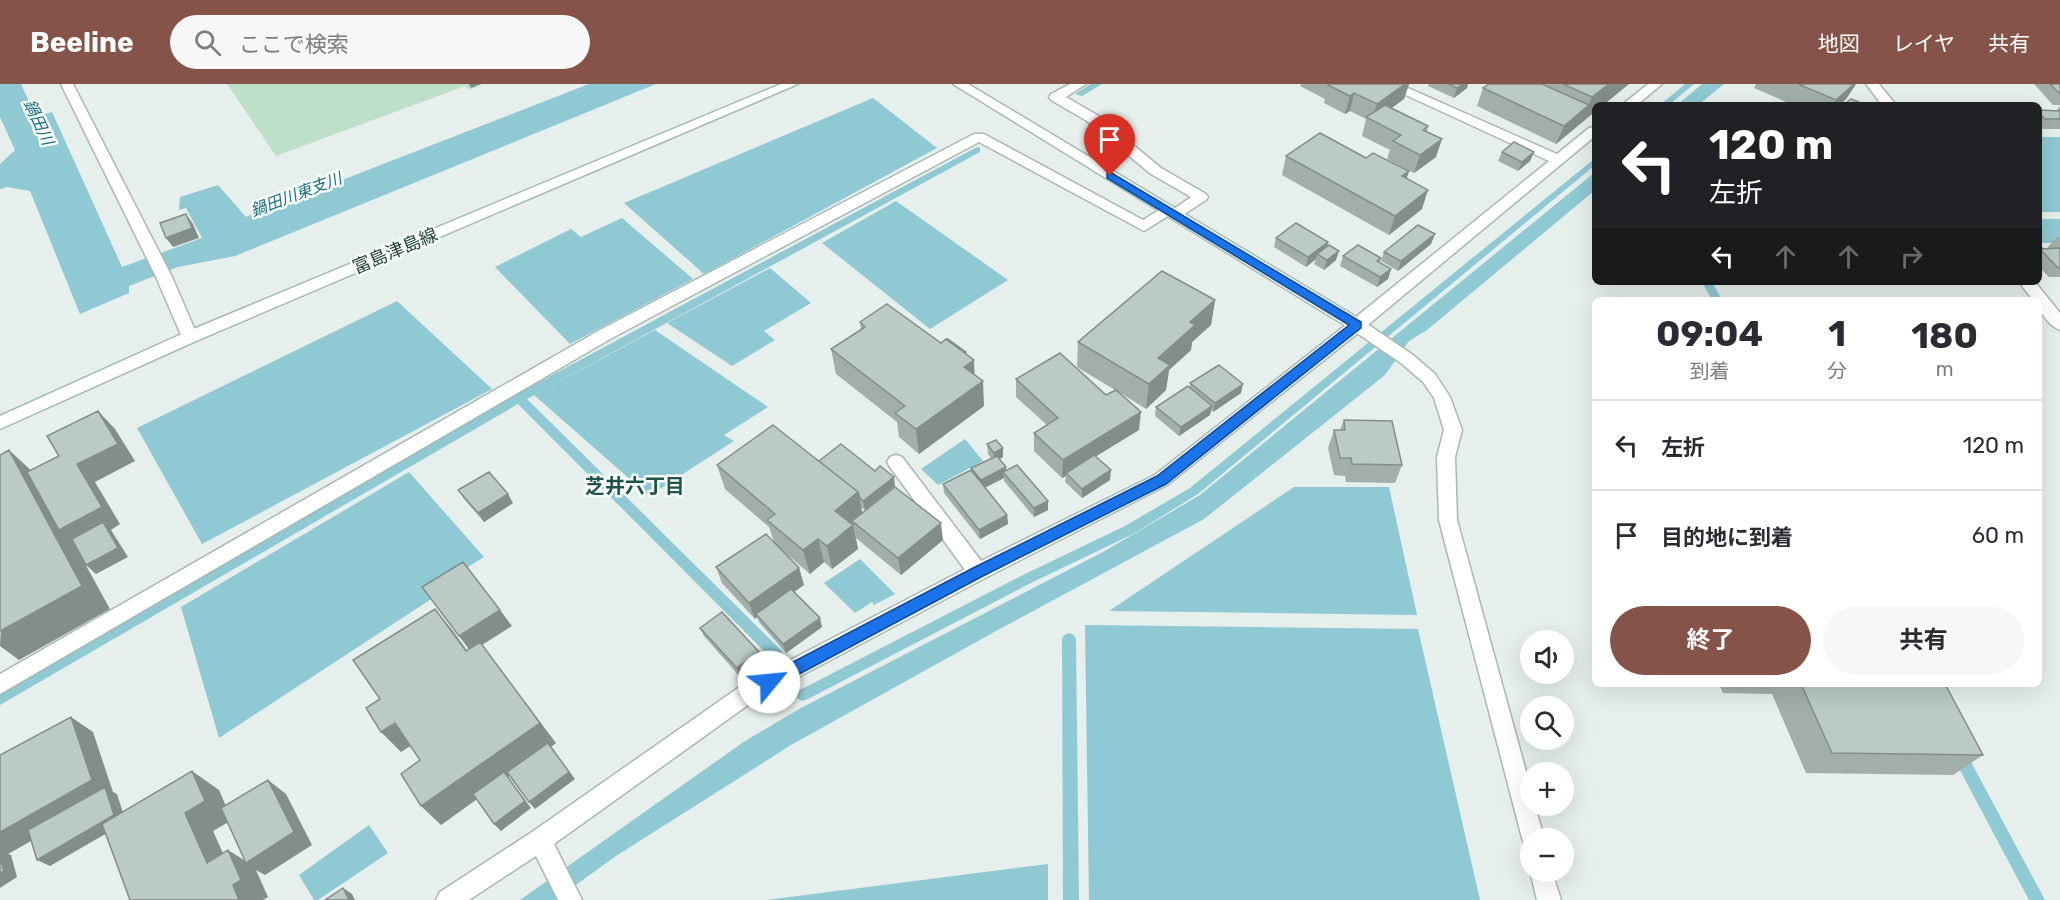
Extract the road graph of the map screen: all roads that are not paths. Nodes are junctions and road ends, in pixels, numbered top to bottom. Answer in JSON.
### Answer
{"nodes":[{"id":1,"x":67,"y":84,"type":"edge"},
{"id":2,"x":792,"y":84,"type":"edge"},
{"id":3,"x":959,"y":84,"type":"edge"},
{"id":4,"x":1080,"y":84,"type":"edge"},
{"id":5,"x":1388,"y":84,"type":"edge"},
{"id":6,"x":1656,"y":84,"type":"edge"},
{"id":7,"x":1872,"y":84,"type":"edge"},
{"id":8,"x":1633,"y":102,"type":"edge"},
{"id":9,"x":1887,"y":102,"type":"edge"},
{"id":10,"x":1592,"y":133,"type":"edge"},
{"id":11,"x":1558,"y":160,"type":"junction"},
{"id":12,"x":1171,"y":213,"type":"junction"},
{"id":13,"x":2029,"y":285,"type":"edge"},
{"id":14,"x":2039,"y":297,"type":"edge"},
{"id":15,"x":2042,"y":301,"type":"edge"},
{"id":16,"x":2060,"y":324,"type":"edge"},
{"id":17,"x":1363,"y":329,"type":"junction"},
{"id":18,"x":190,"y":337,"type":"junction"},
{"id":19,"x":0,"y":423,"type":"edge"},
{"id":20,"x":896,"y":462,"type":"dead end"},
{"id":21,"x":978,"y":572,"type":"junction"},
{"id":22,"x":0,"y":685,"type":"edge"},
{"id":23,"x":1530,"y":828,"type":"edge"},
{"id":24,"x":540,"y":840,"type":"junction"},
{"id":25,"x":1544,"y":882,"type":"edge"},
{"id":26,"x":448,"y":900,"type":"edge"},
{"id":27,"x":570,"y":900,"type":"edge"},
{"id":28,"x":1549,"y":900,"type":"edge"}],
"edges":[{"from":1,"to":18,"type":"street"},
{"from":2,"to":18,"type":"street","name":"富島津島線"},
{"from":3,"to":12,"type":"street"},
{"from":4,"to":12,"type":"street"},
{"from":5,"to":11,"type":"street"},
{"from":6,"to":8,"type":"street"},
{"from":7,"to":9,"type":"street"},
{"from":10,"to":11,"type":"street"},
{"from":11,"to":17,"type":"street"},
{"from":12,"to":17,"type":"street"},
{"from":12,"to":22,"type":"street"},
{"from":13,"to":14,"type":"street"},
{"from":15,"to":16,"type":"street"},
{"from":17,"to":21,"type":"street"},
{"from":17,"to":23,"type":"street"},
{"from":18,"to":19,"type":"street","name":"富島津島線"},
{"from":20,"to":21,"type":"street"},
{"from":21,"to":24,"type":"street"},
{"from":24,"to":26,"type":"street"},
{"from":24,"to":27,"type":"street"},
{"from":25,"to":28,"type":"street"}]}
